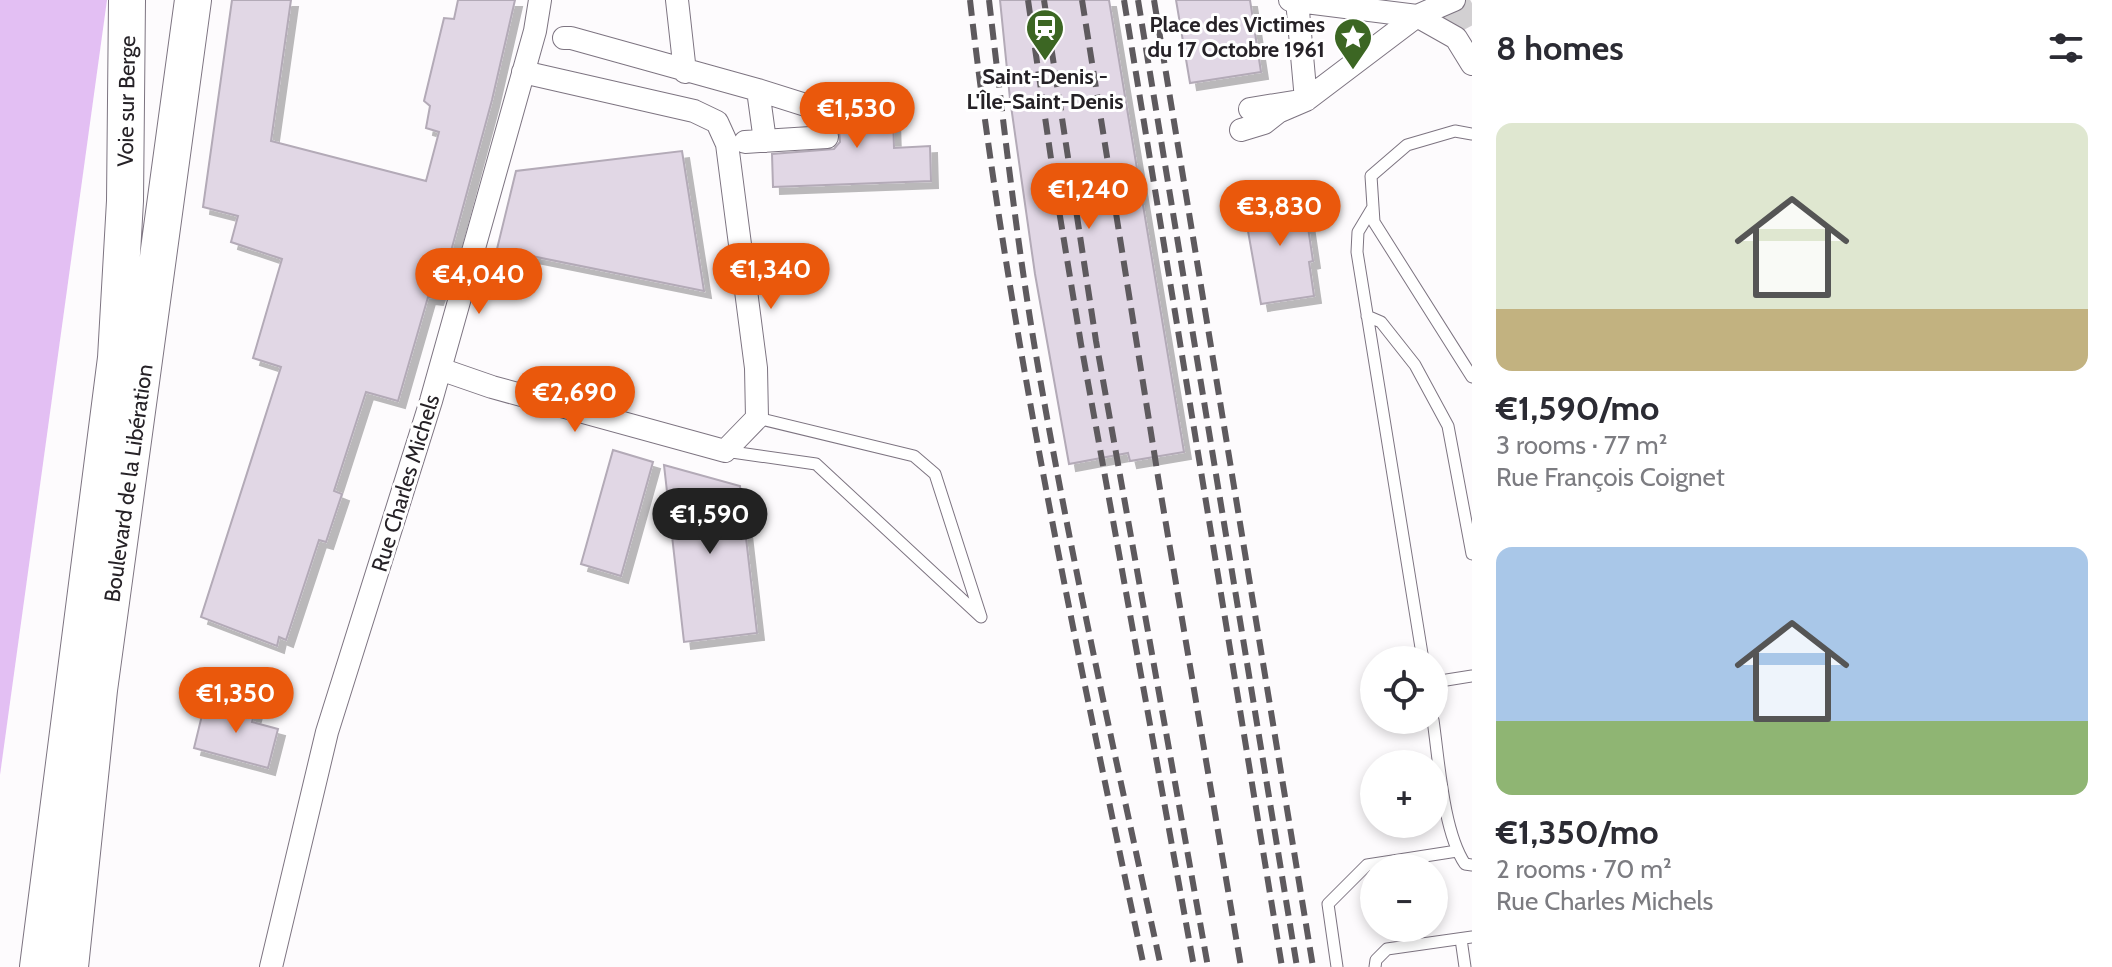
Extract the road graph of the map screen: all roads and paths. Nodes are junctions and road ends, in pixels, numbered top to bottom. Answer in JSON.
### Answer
{"nodes":[{"id":1,"x":127,"y":0,"type":"edge"},
{"id":2,"x":193,"y":0,"type":"edge"},
{"id":3,"x":540,"y":0,"type":"edge"},
{"id":4,"x":677,"y":0,"type":"edge"},
{"id":5,"x":1290,"y":0,"type":"edge"},
{"id":6,"x":1297,"y":0,"type":"edge"},
{"id":7,"x":1454,"y":0,"type":"edge"},
{"id":8,"x":1413,"y":8,"type":"edge"},
{"id":9,"x":564,"y":38,"type":"dead end"},
{"id":10,"x":186,"y":53,"type":"junction"},
{"id":11,"x":1472,"y":64,"type":"edge"},
{"id":12,"x":523,"y":72,"type":"junction"},
{"id":13,"x":685,"y":72,"type":"junction"},
{"id":14,"x":125,"y":78,"type":"junction"},
{"id":15,"x":758,"y":90,"type":"junction"},
{"id":16,"x":1306,"y":100,"type":"junction"},
{"id":17,"x":1250,"y":109,"type":"dead end"},
{"id":18,"x":850,"y":119,"type":"dead end"},
{"id":19,"x":149,"y":130,"type":"junction"},
{"id":20,"x":1241,"y":130,"type":"dead end"},
{"id":21,"x":1472,"y":134,"type":"edge"},
{"id":22,"x":827,"y":137,"type":"dead end"},
{"id":23,"x":125,"y":201,"type":"junction"},
{"id":24,"x":164,"y":204,"type":"junction"},
{"id":25,"x":1373,"y":207,"type":"junction"},
{"id":26,"x":1367,"y":316,"type":"junction"},
{"id":27,"x":440,"y":369,"type":"junction"},
{"id":28,"x":1472,"y":377,"type":"edge"},
{"id":29,"x":757,"y":418,"type":"junction"},
{"id":30,"x":725,"y":451,"type":"junction"},
{"id":31,"x":1472,"y":554,"type":"edge"},
{"id":32,"x":1421,"y":646,"type":"edge"},
{"id":33,"x":1472,"y":676,"type":"edge"},
{"id":34,"x":1448,"y":680,"type":"edge"},
{"id":35,"x":1435,"y":734,"type":"edge"},
{"id":36,"x":1457,"y":851,"type":"junction"},
{"id":37,"x":1472,"y":865,"type":"edge"},
{"id":38,"x":1467,"y":938,"type":"edge"},
{"id":39,"x":38,"y":967,"type":"edge"},
{"id":40,"x":70,"y":967,"type":"edge"},
{"id":41,"x":271,"y":967,"type":"edge"},
{"id":42,"x":1337,"y":967,"type":"edge"},
{"id":43,"x":1375,"y":967,"type":"edge"},
{"id":44,"x":1465,"y":967,"type":"edge"}],
"edges":[{"from":1,"to":14,"type":"main road","name":"Voie sur Berge"},
{"from":2,"to":10,"type":"main road","name":"Boulevard de la Libération"},
{"from":3,"to":12,"type":"street","name":"Rue Charles Michels"},
{"from":4,"to":13,"type":"street"},
{"from":5,"to":8,"type":"street"},
{"from":6,"to":16,"type":"street"},
{"from":7,"to":8,"type":"street"},
{"from":8,"to":11,"type":"street"},
{"from":8,"to":16,"type":"street"},
{"from":9,"to":13,"type":"street"},
{"from":10,"to":19,"type":"main road"},
{"from":10,"to":24,"type":"main road","name":"Boulevard de la Libération"},
{"from":12,"to":27,"type":"street","name":"Rue Charles Michels"},
{"from":12,"to":29,"type":"street"},
{"from":13,"to":15,"type":"street"},
{"from":14,"to":19,"type":"main road"},
{"from":14,"to":23,"type":"main road","name":"Voie sur Berge"},
{"from":15,"to":18,"type":"street"},
{"from":15,"to":22,"type":"street"},
{"from":16,"to":17,"type":"street"},
{"from":16,"to":20,"type":"street"},
{"from":19,"to":23,"type":"main road"},
{"from":19,"to":24,"type":"main road"},
{"from":21,"to":25,"type":"lane"},
{"from":23,"to":39,"type":"main road","name":"Boulevard de la Libération"},
{"from":24,"to":40,"type":"main road","name":"Boulevard de la Libération"},
{"from":25,"to":26,"type":"lane"},
{"from":25,"to":28,"type":"lane"},
{"from":26,"to":31,"type":"lane"},
{"from":26,"to":32,"type":"lane"},
{"from":27,"to":30,"type":"street"},
{"from":27,"to":41,"type":"street","name":"Rue Charles Michels"},
{"from":29,"to":30,"type":"street"},
{"from":29,"to":30,"type":"lane"},
{"from":33,"to":34,"type":"lane"},
{"from":35,"to":36,"type":"lane"},
{"from":36,"to":37,"type":"lane"},
{"from":36,"to":42,"type":"lane"},
{"from":38,"to":43,"type":"lane"},
{"from":38,"to":44,"type":"lane"}]}
